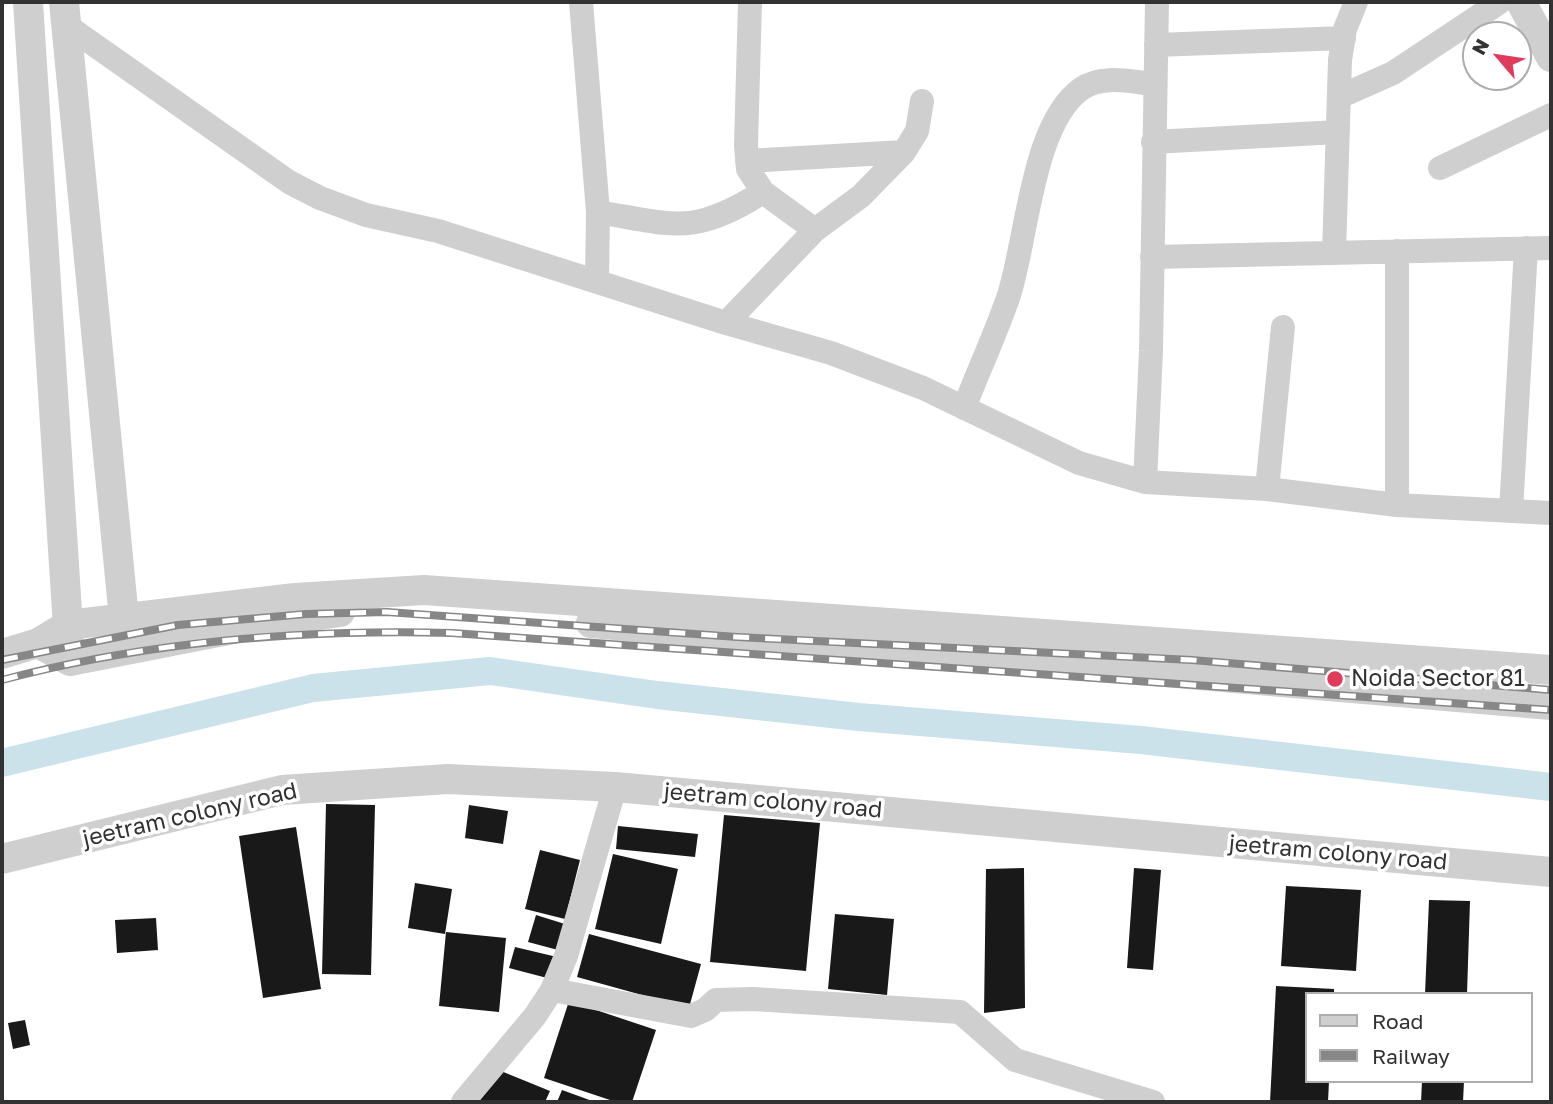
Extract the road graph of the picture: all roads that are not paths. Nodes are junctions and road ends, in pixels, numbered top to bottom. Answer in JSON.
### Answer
{"nodes":[{"id":1,"x":28,"y":2,"type":"edge"},
{"id":2,"x":581,"y":2,"type":"edge"},
{"id":3,"x":750,"y":2,"type":"edge"},
{"id":4,"x":1157,"y":2,"type":"edge"},
{"id":5,"x":1356,"y":2,"type":"edge"},
{"id":6,"x":1500,"y":2,"type":"edge"},
{"id":7,"x":1521,"y":2,"type":"edge"},
{"id":8,"x":65,"y":13,"type":"edge"},
{"id":9,"x":1344,"y":38,"type":"junction"},
{"id":10,"x":1156,"y":45,"type":"junction"},
{"id":11,"x":1551,"y":57,"type":"edge"},
{"id":12,"x":1154,"y":84,"type":"junction"},
{"id":13,"x":1339,"y":97,"type":"junction"},
{"id":14,"x":922,"y":101,"type":"dead end"},
{"id":15,"x":1551,"y":115,"type":"edge"},
{"id":16,"x":1338,"y":132,"type":"junction"},
{"id":17,"x":1153,"y":142,"type":"junction"},
{"id":18,"x":904,"y":152,"type":"junction"},
{"id":19,"x":747,"y":161,"type":"junction"},
{"id":20,"x":1440,"y":168,"type":"dead end"},
{"id":21,"x":763,"y":192,"type":"junction"},
{"id":22,"x":598,"y":212,"type":"junction"},
{"id":23,"x":816,"y":230,"type":"junction"},
{"id":24,"x":1526,"y":248,"type":"junction"},
{"id":25,"x":1551,"y":248,"type":"edge"},
{"id":26,"x":1397,"y":251,"type":"junction"},
{"id":27,"x":1335,"y":253,"type":"junction"},
{"id":28,"x":1152,"y":257,"type":"junction"},
{"id":29,"x":597,"y":279,"type":"junction"},
{"id":30,"x":726,"y":323,"type":"junction"},
{"id":31,"x":1283,"y":327,"type":"dead end"},
{"id":32,"x":964,"y":408,"type":"junction"},
{"id":33,"x":1145,"y":482,"type":"junction"},
{"id":34,"x":1267,"y":489,"type":"junction"},
{"id":35,"x":1397,"y":505,"type":"junction"},
{"id":36,"x":1511,"y":511,"type":"junction"},
{"id":37,"x":1551,"y":513,"type":"edge"},
{"id":38,"x":124,"y":618,"type":"junction"},
{"id":39,"x":68,"y":625,"type":"junction"},
{"id":40,"x":38,"y":643,"type":"junction"},
{"id":41,"x":127,"y":650,"type":"junction"},
{"id":42,"x":2,"y":654,"type":"edge"},
{"id":43,"x":70,"y":661,"type":"junction"},
{"id":44,"x":1551,"y":670,"type":"edge"},
{"id":45,"x":1551,"y":705,"type":"edge"},
{"id":46,"x":615,"y":787,"type":"junction"},
{"id":47,"x":2,"y":859,"type":"edge"},
{"id":48,"x":1551,"y":872,"type":"edge"},
{"id":49,"x":552,"y":990,"type":"junction"},
{"id":50,"x":463,"y":1102,"type":"edge"},
{"id":51,"x":1153,"y":1102,"type":"edge"}],
"edges":[{"from":1,"to":39,"type":"street"},
{"from":2,"to":22,"type":"street"},
{"from":3,"to":19,"type":"street"},
{"from":4,"to":10,"type":"street"},
{"from":5,"to":9,"type":"street"},
{"from":6,"to":13,"type":"street"},
{"from":7,"to":11,"type":"street"},
{"from":8,"to":29,"type":"street"},
{"from":8,"to":38,"type":"street"},
{"from":9,"to":10,"type":"street"},
{"from":9,"to":13,"type":"street"},
{"from":10,"to":12,"type":"street"},
{"from":12,"to":17,"type":"street"},
{"from":12,"to":32,"type":"street"},
{"from":13,"to":16,"type":"street"},
{"from":14,"to":18,"type":"street"},
{"from":15,"to":20,"type":"street"},
{"from":16,"to":17,"type":"street"},
{"from":16,"to":27,"type":"street"},
{"from":17,"to":28,"type":"street"},
{"from":18,"to":19,"type":"street"},
{"from":18,"to":23,"type":"street"},
{"from":19,"to":21,"type":"street"},
{"from":21,"to":22,"type":"street"},
{"from":21,"to":23,"type":"street"},
{"from":22,"to":29,"type":"street"},
{"from":23,"to":30,"type":"street"},
{"from":24,"to":25,"type":"street"},
{"from":24,"to":26,"type":"street"},
{"from":24,"to":36,"type":"street"},
{"from":26,"to":27,"type":"street"},
{"from":26,"to":35,"type":"street"},
{"from":27,"to":28,"type":"street"},
{"from":28,"to":33,"type":"street"},
{"from":29,"to":30,"type":"street"},
{"from":30,"to":32,"type":"street"},
{"from":31,"to":34,"type":"street"},
{"from":32,"to":33,"type":"street"},
{"from":33,"to":34,"type":"street"},
{"from":34,"to":35,"type":"street"},
{"from":35,"to":36,"type":"street"},
{"from":36,"to":37,"type":"street"},
{"from":38,"to":39,"type":"street"},
{"from":38,"to":41,"type":"street"},
{"from":38,"to":44,"type":"street"},
{"from":39,"to":40,"type":"street"},
{"from":39,"to":43,"type":"street"},
{"from":40,"to":42,"type":"street"},
{"from":40,"to":43,"type":"street"},
{"from":41,"to":43,"type":"street"},
{"from":41,"to":45,"type":"street"},
{"from":46,"to":47,"type":"street","name":"jeetram colony road"},
{"from":46,"to":48,"type":"street","name":"jeetram colony road"},
{"from":46,"to":49,"type":"street"},
{"from":49,"to":50,"type":"street"},
{"from":49,"to":51,"type":"street"}]}
